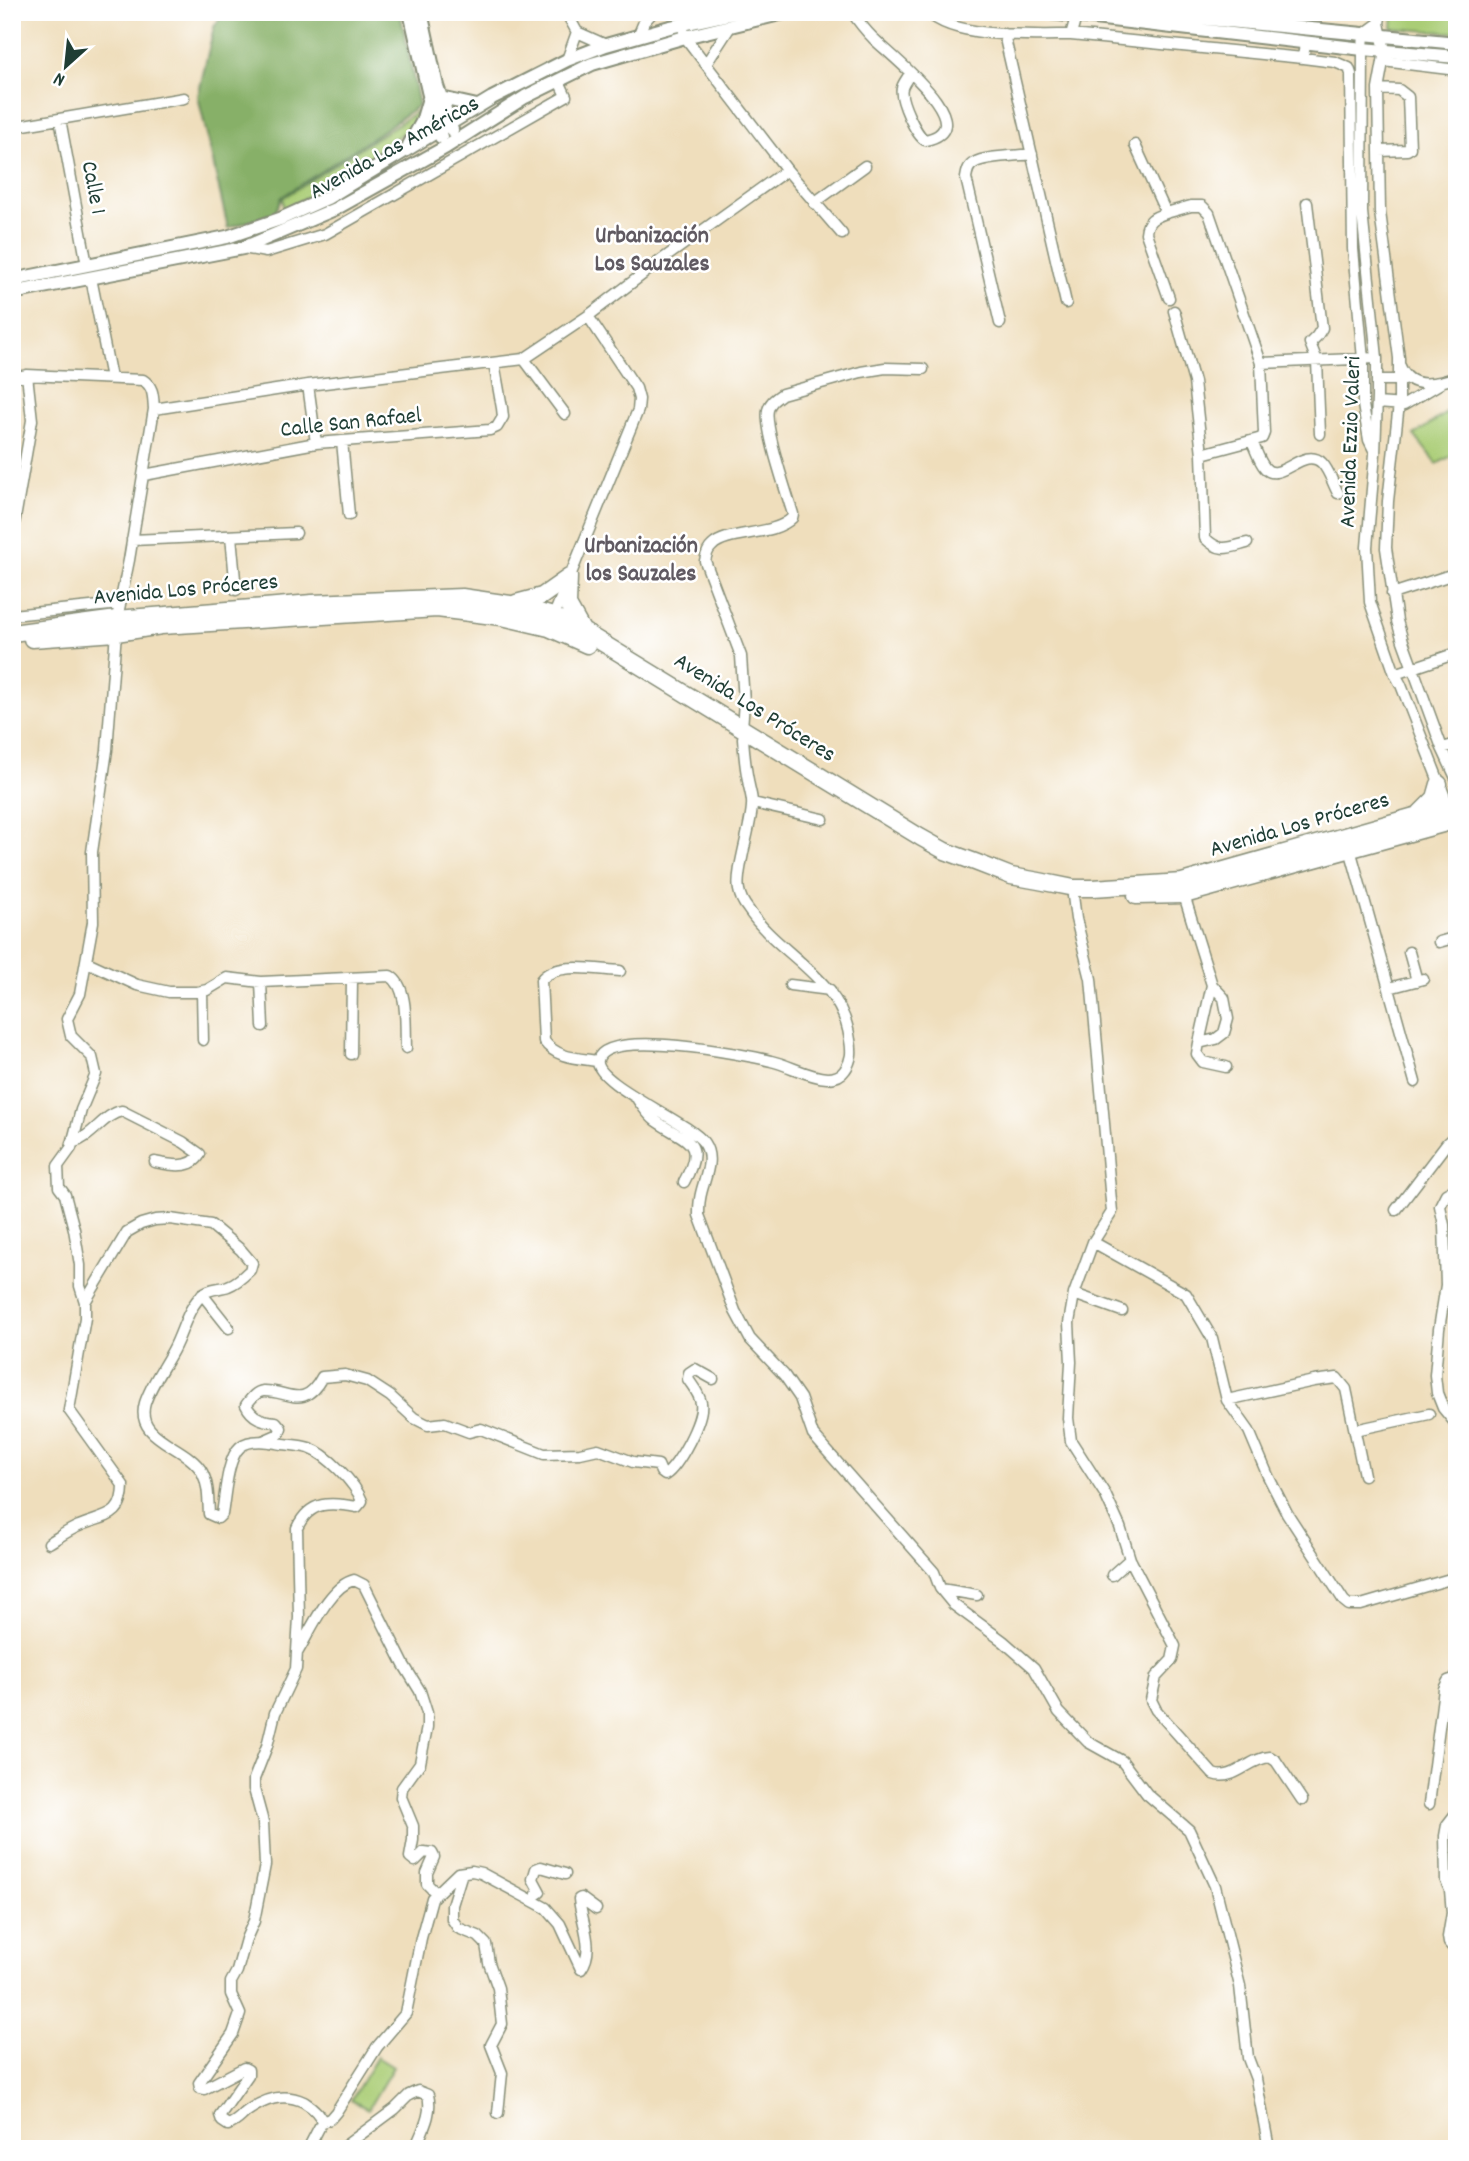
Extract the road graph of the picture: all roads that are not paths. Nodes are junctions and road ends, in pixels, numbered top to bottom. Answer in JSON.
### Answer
{"nodes":[{"id":1,"x":410,"y":12,"type":"edge"},
{"id":2,"x":421,"y":12,"type":"edge"},
{"id":3,"x":566,"y":12,"type":"edge"},
{"id":4,"x":653,"y":12,"type":"edge"},
{"id":5,"x":738,"y":12,"type":"edge"},
{"id":6,"x":788,"y":12,"type":"edge"},
{"id":7,"x":852,"y":12,"type":"edge"},
{"id":8,"x":928,"y":12,"type":"edge"},
{"id":9,"x":1042,"y":12,"type":"edge"},
{"id":10,"x":1076,"y":17,"type":"junction"},
{"id":11,"x":1132,"y":17,"type":"edge"},
{"id":12,"x":1380,"y":18,"type":"edge"},
{"id":13,"x":730,"y":27,"type":"junction"},
{"id":14,"x":683,"y":31,"type":"junction"},
{"id":15,"x":577,"y":32,"type":"junction"},
{"id":16,"x":1004,"y":34,"type":"junction"},
{"id":17,"x":1364,"y":34,"type":"junction"},
{"id":18,"x":638,"y":36,"type":"junction"},
{"id":19,"x":1071,"y":36,"type":"junction"},
{"id":20,"x":1127,"y":41,"type":"junction"},
{"id":21,"x":1305,"y":43,"type":"junction"},
{"id":22,"x":1457,"y":43,"type":"edge"},
{"id":23,"x":606,"y":45,"type":"junction"},
{"id":24,"x":1363,"y":49,"type":"junction"},
{"id":25,"x":1383,"y":50,"type":"junction"},
{"id":26,"x":1457,"y":57,"type":"edge"},
{"id":27,"x":1303,"y":58,"type":"junction"},
{"id":28,"x":567,"y":60,"type":"junction"},
{"id":29,"x":706,"y":64,"type":"junction"},
{"id":30,"x":1457,"y":70,"type":"edge"},
{"id":31,"x":910,"y":73,"type":"junction"},
{"id":32,"x":559,"y":81,"type":"junction"},
{"id":33,"x":1378,"y":89,"type":"junction"},
{"id":34,"x":434,"y":93,"type":"junction"},
{"id":35,"x":184,"y":98,"type":"dead end"},
{"id":36,"x":477,"y":106,"type":"junction"},
{"id":37,"x":501,"y":113,"type":"junction"},
{"id":38,"x":60,"y":119,"type":"junction"},
{"id":39,"x":443,"y":126,"type":"junction"},
{"id":40,"x":12,"y":127,"type":"edge"},
{"id":41,"x":510,"y":128,"type":"junction"},
{"id":42,"x":451,"y":143,"type":"junction"},
{"id":43,"x":1135,"y":145,"type":"dead end"},
{"id":44,"x":408,"y":146,"type":"junction"},
{"id":45,"x":1380,"y":150,"type":"junction"},
{"id":46,"x":1032,"y":154,"type":"junction"},
{"id":47,"x":865,"y":166,"type":"dead end"},
{"id":48,"x":787,"y":170,"type":"junction"},
{"id":49,"x":814,"y":203,"type":"junction"},
{"id":50,"x":1307,"y":203,"type":"dead end"},
{"id":51,"x":331,"y":210,"type":"junction"},
{"id":52,"x":1166,"y":213,"type":"junction"},
{"id":53,"x":338,"y":226,"type":"junction"},
{"id":54,"x":842,"y":234,"type":"dead end"},
{"id":55,"x":1364,"y":247,"type":"junction"},
{"id":56,"x":243,"y":248,"type":"junction"},
{"id":57,"x":1353,"y":249,"type":"junction"},
{"id":58,"x":87,"y":265,"type":"junction"},
{"id":59,"x":91,"y":278,"type":"junction"},
{"id":60,"x":12,"y":280,"type":"edge"},
{"id":61,"x":12,"y":293,"type":"edge"},
{"id":62,"x":1169,"y":298,"type":"dead end"},
{"id":63,"x":1066,"y":303,"type":"dead end"},
{"id":64,"x":1174,"y":311,"type":"dead end"},
{"id":65,"x":588,"y":316,"type":"junction"},
{"id":66,"x":1000,"y":323,"type":"dead end"},
{"id":67,"x":1377,"y":358,"type":"junction"},
{"id":68,"x":1399,"y":358,"type":"junction"},
{"id":69,"x":524,"y":359,"type":"junction"},
{"id":70,"x":1363,"y":359,"type":"junction"},
{"id":71,"x":1317,"y":360,"type":"junction"},
{"id":72,"x":494,"y":363,"type":"junction"},
{"id":73,"x":1261,"y":363,"type":"junction"},
{"id":74,"x":923,"y":369,"type":"dead end"},
{"id":75,"x":27,"y":375,"type":"junction"},
{"id":76,"x":12,"y":377,"type":"edge"},
{"id":77,"x":1457,"y":377,"type":"edge"},
{"id":78,"x":111,"y":378,"type":"junction"},
{"id":79,"x":1377,"y":380,"type":"junction"},
{"id":80,"x":1399,"y":380,"type":"junction"},
{"id":81,"x":1412,"y":381,"type":"junction"},
{"id":82,"x":1443,"y":382,"type":"junction"},
{"id":83,"x":308,"y":385,"type":"junction"},
{"id":84,"x":1377,"y":403,"type":"junction"},
{"id":85,"x":1399,"y":404,"type":"junction"},
{"id":86,"x":154,"y":409,"type":"junction"},
{"id":87,"x":565,"y":414,"type":"dead end"},
{"id":88,"x":1320,"y":434,"type":"dead end"},
{"id":89,"x":342,"y":441,"type":"junction"},
{"id":90,"x":1252,"y":442,"type":"junction"},
{"id":91,"x":316,"y":443,"type":"junction"},
{"id":92,"x":1202,"y":454,"type":"junction"},
{"id":93,"x":1376,"y":454,"type":"junction"},
{"id":94,"x":144,"y":475,"type":"junction"},
{"id":95,"x":1338,"y":493,"type":"dead end"},
{"id":96,"x":349,"y":515,"type":"dead end"},
{"id":97,"x":296,"y":533,"type":"dead end"},
{"id":98,"x":12,"y":536,"type":"edge"},
{"id":99,"x":231,"y":536,"type":"junction"},
{"id":100,"x":132,"y":540,"type":"junction"},
{"id":101,"x":1247,"y":543,"type":"dead end"},
{"id":102,"x":1457,"y":573,"type":"edge"},
{"id":103,"x":569,"y":577,"type":"junction"},
{"id":104,"x":236,"y":590,"type":"dead end"},
{"id":105,"x":1392,"y":594,"type":"junction"},
{"id":106,"x":510,"y":604,"type":"junction"},
{"id":107,"x":12,"y":615,"type":"edge"},
{"id":108,"x":117,"y":619,"type":"junction"},
{"id":109,"x":551,"y":622,"type":"junction"},
{"id":110,"x":583,"y":631,"type":"junction"},
{"id":111,"x":12,"y":633,"type":"edge"},
{"id":112,"x":12,"y":643,"type":"edge"},
{"id":113,"x":1457,"y":653,"type":"edge"},
{"id":114,"x":1412,"y":670,"type":"junction"},
{"id":115,"x":1395,"y":674,"type":"junction"},
{"id":116,"x":742,"y":733,"type":"junction"},
{"id":117,"x":1457,"y":744,"type":"edge"},
{"id":118,"x":1443,"y":748,"type":"junction"},
{"id":119,"x":1457,"y":780,"type":"edge"},
{"id":120,"x":1439,"y":784,"type":"junction"},
{"id":121,"x":752,"y":803,"type":"junction"},
{"id":122,"x":1455,"y":814,"type":"edge"},
{"id":123,"x":1417,"y":816,"type":"junction"},
{"id":124,"x":823,"y":819,"type":"dead end"},
{"id":125,"x":1350,"y":849,"type":"junction"},
{"id":126,"x":1184,"y":895,"type":"junction"},
{"id":127,"x":1073,"y":896,"type":"junction"},
{"id":128,"x":1457,"y":937,"type":"edge"},
{"id":129,"x":1439,"y":942,"type":"dead end"},
{"id":130,"x":1409,"y":952,"type":"dead end"},
{"id":131,"x":87,"y":962,"type":"junction"},
{"id":132,"x":620,"y":971,"type":"dead end"},
{"id":133,"x":352,"y":979,"type":"junction"},
{"id":134,"x":261,"y":982,"type":"junction"},
{"id":135,"x":790,"y":985,"type":"dead end"},
{"id":136,"x":1212,"y":985,"type":"junction"},
{"id":137,"x":1389,"y":988,"type":"junction"},
{"id":138,"x":831,"y":990,"type":"junction"},
{"id":139,"x":202,"y":991,"type":"junction"},
{"id":140,"x":263,"y":1026,"type":"dead end"},
{"id":141,"x":203,"y":1040,"type":"dead end"},
{"id":142,"x":1199,"y":1043,"type":"junction"},
{"id":143,"x":406,"y":1048,"type":"dead end"},
{"id":144,"x":351,"y":1054,"type":"dead end"},
{"id":145,"x":597,"y":1061,"type":"junction"},
{"id":146,"x":1226,"y":1067,"type":"dead end"},
{"id":147,"x":1415,"y":1082,"type":"dead end"},
{"id":148,"x":636,"y":1097,"type":"junction"},
{"id":149,"x":1457,"y":1134,"type":"edge"},
{"id":150,"x":72,"y":1143,"type":"junction"},
{"id":151,"x":155,"y":1162,"type":"dead end"},
{"id":152,"x":684,"y":1182,"type":"dead end"},
{"id":153,"x":1457,"y":1188,"type":"edge"},
{"id":154,"x":1396,"y":1210,"type":"dead end"},
{"id":155,"x":1093,"y":1242,"type":"junction"},
{"id":156,"x":202,"y":1294,"type":"junction"},
{"id":157,"x":1074,"y":1294,"type":"junction"},
{"id":158,"x":85,"y":1302,"type":"junction"},
{"id":159,"x":1122,"y":1311,"type":"dead end"},
{"id":160,"x":229,"y":1328,"type":"dead end"},
{"id":161,"x":713,"y":1379,"type":"dead end"},
{"id":162,"x":1227,"y":1400,"type":"junction"},
{"id":163,"x":1429,"y":1414,"type":"dead end"},
{"id":164,"x":1457,"y":1425,"type":"edge"},
{"id":165,"x":1355,"y":1430,"type":"junction"},
{"id":166,"x":263,"y":1441,"type":"junction"},
{"id":167,"x":1364,"y":1475,"type":"dead end"},
{"id":168,"x":50,"y":1543,"type":"dead end"},
{"id":169,"x":1130,"y":1559,"type":"junction"},
{"id":170,"x":1112,"y":1575,"type":"dead end"},
{"id":171,"x":1457,"y":1577,"type":"edge"},
{"id":172,"x":940,"y":1588,"type":"junction"},
{"id":173,"x":977,"y":1595,"type":"dead end"},
{"id":174,"x":296,"y":1655,"type":"junction"},
{"id":175,"x":1457,"y":1678,"type":"edge"},
{"id":176,"x":1302,"y":1800,"type":"dead end"},
{"id":177,"x":1429,"y":1804,"type":"dead end"},
{"id":178,"x":1457,"y":1812,"type":"edge"},
{"id":179,"x":458,"y":1873,"type":"junction"},
{"id":180,"x":565,"y":1874,"type":"dead end"},
{"id":181,"x":436,"y":1893,"type":"junction"},
{"id":182,"x":524,"y":1894,"type":"junction"},
{"id":183,"x":596,"y":1909,"type":"dead end"},
{"id":184,"x":1457,"y":1952,"type":"edge"},
{"id":185,"x":498,"y":2113,"type":"dead end"},
{"id":186,"x":322,"y":2122,"type":"junction"},
{"id":187,"x":308,"y":2149,"type":"edge"},
{"id":188,"x":341,"y":2149,"type":"edge"},
{"id":189,"x":415,"y":2149,"type":"edge"},
{"id":190,"x":1269,"y":2149,"type":"edge"}],
"edges":[{"from":1,"to":34,"type":"street"},
{"from":2,"to":34,"type":"street"},
{"from":3,"to":15,"type":"street"},
{"from":4,"to":18,"type":"street"},
{"from":5,"to":14,"type":"street","name":"Avenida Las Américas"},
{"from":6,"to":13,"type":"street","name":"Avenida Las Américas"},
{"from":7,"to":31,"type":"street"},
{"from":8,"to":16,"type":"street"},
{"from":9,"to":10,"type":"street"},
{"from":10,"to":11,"type":"street"},
{"from":10,"to":19,"type":"street"},
{"from":11,"to":17,"type":"street"},
{"from":11,"to":20,"type":"street"},
{"from":11,"to":21,"type":"street"},
{"from":12,"to":17,"type":"street"},
{"from":12,"to":25,"type":"street"},
{"from":13,"to":14,"type":"street","name":"Avenida Las Américas"},
{"from":13,"to":29,"type":"street"},
{"from":14,"to":18,"type":"street","name":"Avenida Las Américas"},
{"from":14,"to":29,"type":"street"},
{"from":14,"to":32,"type":"street","name":"Avenida Las Américas"},
{"from":15,"to":23,"type":"street"},
{"from":15,"to":28,"type":"street"},
{"from":16,"to":19,"type":"street"},
{"from":16,"to":46,"type":"street"},
{"from":17,"to":24,"type":"street","name":"Avenida Ezzio Valeri"},
{"from":17,"to":25,"type":"street"},
{"from":18,"to":23,"type":"street","name":"Avenida Las Américas"},
{"from":19,"to":20,"type":"street"},
{"from":20,"to":27,"type":"street"},
{"from":21,"to":24,"type":"street"},
{"from":21,"to":27,"type":"street"},
{"from":22,"to":25,"type":"street"},
{"from":23,"to":28,"type":"street","name":"Avenida Las Américas"},
{"from":24,"to":25,"type":"street"},
{"from":24,"to":55,"type":"street","name":"Avenida Ezzio Valeri"},
{"from":25,"to":26,"type":"street"},
{"from":25,"to":30,"type":"street"},
{"from":25,"to":33,"type":"street","name":"Avenida Ezzio Valeri"},
{"from":27,"to":57,"type":"street"},
{"from":28,"to":36,"type":"street","name":"Avenida Las Américas"},
{"from":29,"to":48,"type":"street"},
{"from":31,"to":31,"type":"street"},
{"from":32,"to":37,"type":"street","name":"Avenida Las Américas"},
{"from":32,"to":41,"type":"street"},
{"from":33,"to":45,"type":"street","name":"Avenida Ezzio Valeri"},
{"from":33,"to":45,"type":"street"},
{"from":34,"to":36,"type":"street"},
{"from":34,"to":39,"type":"street"},
{"from":34,"to":44,"type":"street"},
{"from":35,"to":38,"type":"street"},
{"from":36,"to":39,"type":"street","name":"Avenida Las Américas"},
{"from":37,"to":41,"type":"street"},
{"from":37,"to":42,"type":"street","name":"Avenida Las Américas"},
{"from":38,"to":40,"type":"street"},
{"from":38,"to":58,"type":"street","name":"Calle 1"},
{"from":39,"to":42,"type":"street"},
{"from":39,"to":44,"type":"street","name":"Avenida Las Américas"},
{"from":41,"to":53,"type":"street"},
{"from":42,"to":51,"type":"street","name":"Avenida Las Américas"},
{"from":43,"to":52,"type":"street"},
{"from":44,"to":58,"type":"street","name":"Avenida Las Américas"},
{"from":45,"to":68,"type":"street","name":"Avenida Ezzio Valeri"},
{"from":46,"to":63,"type":"street"},
{"from":46,"to":66,"type":"street"},
{"from":47,"to":49,"type":"street"},
{"from":48,"to":49,"type":"street"},
{"from":48,"to":65,"type":"street"},
{"from":49,"to":54,"type":"street"},
{"from":50,"to":71,"type":"street"},
{"from":51,"to":53,"type":"street"},
{"from":51,"to":56,"type":"street","name":"Avenida Las Américas"},
{"from":52,"to":62,"type":"street"},
{"from":52,"to":73,"type":"street"},
{"from":53,"to":56,"type":"street"},
{"from":55,"to":57,"type":"street"},
{"from":55,"to":67,"type":"street","name":"Avenida Ezzio Valeri"},
{"from":56,"to":59,"type":"street","name":"Avenida Las Américas"},
{"from":57,"to":70,"type":"street"},
{"from":58,"to":60,"type":"street","name":"Avenida Las Américas"},
{"from":59,"to":61,"type":"street","name":"Avenida Las Américas"},
{"from":59,"to":78,"type":"street"},
{"from":64,"to":92,"type":"street"},
{"from":65,"to":69,"type":"street"},
{"from":65,"to":103,"type":"street"},
{"from":67,"to":70,"type":"street"},
{"from":67,"to":79,"type":"street","name":"Avenida Ezzio Valeri"},
{"from":68,"to":80,"type":"street","name":"Avenida Ezzio Valeri"},
{"from":68,"to":81,"type":"street"},
{"from":69,"to":72,"type":"street"},
{"from":69,"to":87,"type":"street"},
{"from":70,"to":71,"type":"street"},
{"from":70,"to":93,"type":"street"},
{"from":71,"to":73,"type":"street"},
{"from":71,"to":88,"type":"street"},
{"from":72,"to":83,"type":"street"},
{"from":72,"to":89,"type":"street","name":"Calle San Rafael"},
{"from":73,"to":90,"type":"street"},
{"from":74,"to":116,"type":"street"},
{"from":75,"to":76,"type":"street"},
{"from":75,"to":78,"type":"street"},
{"from":75,"to":98,"type":"street"},
{"from":77,"to":82,"type":"street"},
{"from":78,"to":86,"type":"street"},
{"from":79,"to":80,"type":"street"},
{"from":79,"to":84,"type":"street","name":"Avenida Ezzio Valeri"},
{"from":80,"to":81,"type":"street"},
{"from":80,"to":85,"type":"street","name":"Avenida Ezzio Valeri"},
{"from":81,"to":82,"type":"street"},
{"from":82,"to":85,"type":"street"},
{"from":83,"to":86,"type":"street"},
{"from":83,"to":91,"type":"street"},
{"from":84,"to":85,"type":"street"},
{"from":84,"to":93,"type":"street","name":"Avenida Ezzio Valeri"},
{"from":85,"to":105,"type":"street","name":"Avenida Ezzio Valeri"},
{"from":86,"to":94,"type":"street"},
{"from":89,"to":91,"type":"street","name":"Calle San Rafael"},
{"from":89,"to":96,"type":"street"},
{"from":90,"to":92,"type":"street"},
{"from":90,"to":95,"type":"street"},
{"from":91,"to":94,"type":"street","name":"Calle San Rafael"},
{"from":92,"to":101,"type":"street"},
{"from":93,"to":115,"type":"street","name":"Avenida Ezzio Valeri"},
{"from":94,"to":100,"type":"street"},
{"from":97,"to":99,"type":"street"},
{"from":99,"to":100,"type":"street"},
{"from":99,"to":104,"type":"street"},
{"from":100,"to":108,"type":"street"},
{"from":102,"to":105,"type":"street"},
{"from":103,"to":106,"type":"highway"},
{"from":103,"to":109,"type":"street"},
{"from":103,"to":110,"type":"highway"},
{"from":105,"to":114,"type":"street","name":"Avenida Ezzio Valeri"},
{"from":106,"to":108,"type":"highway","name":"Avenida Los Próceres"},
{"from":106,"to":109,"type":"highway","name":"Avenida Los Próceres"},
{"from":107,"to":108,"type":"street"},
{"from":108,"to":109,"type":"highway","name":"Avenida Los Próceres"},
{"from":108,"to":111,"type":"highway","name":"Avenida Los Próceres"},
{"from":108,"to":112,"type":"highway","name":"Avenida Los Próceres"},
{"from":108,"to":131,"type":"street"},
{"from":109,"to":110,"type":"highway","name":"Avenida Los Próceres"},
{"from":109,"to":116,"type":"highway","name":"Avenida Los Próceres"},
{"from":110,"to":116,"type":"highway","name":"Avenida Los Próceres"},
{"from":113,"to":114,"type":"street"},
{"from":114,"to":115,"type":"street"},
{"from":114,"to":118,"type":"street","name":"Avenida Ezzio Valeri"},
{"from":115,"to":120,"type":"street","name":"Avenida Ezzio Valeri"},
{"from":116,"to":121,"type":"street"},
{"from":116,"to":123,"type":"highway","name":"Avenida Los Próceres"},
{"from":116,"to":127,"type":"highway","name":"Avenida Los Próceres"},
{"from":117,"to":118,"type":"street"},
{"from":118,"to":119,"type":"street","name":"Avenida Ezzio Valeri"},
{"from":120,"to":122,"type":"street","name":"Avenida Ezzio Valeri"},
{"from":120,"to":123,"type":"highway"},
{"from":121,"to":124,"type":"street"},
{"from":121,"to":138,"type":"street"},
{"from":122,"to":123,"type":"highway","name":"Avenida Los Próceres"},
{"from":122,"to":125,"type":"highway","name":"Avenida Los Próceres"},
{"from":125,"to":126,"type":"highway","name":"Avenida Los Próceres"},
{"from":125,"to":137,"type":"street"},
{"from":126,"to":127,"type":"highway","name":"Avenida Los Próceres"},
{"from":126,"to":136,"type":"street"},
{"from":127,"to":155,"type":"street"},
{"from":128,"to":129,"type":"street"},
{"from":130,"to":137,"type":"street"},
{"from":131,"to":139,"type":"street"},
{"from":131,"to":150,"type":"street"},
{"from":132,"to":145,"type":"street"},
{"from":133,"to":134,"type":"street"},
{"from":133,"to":143,"type":"street"},
{"from":133,"to":144,"type":"street"},
{"from":134,"to":139,"type":"street"},
{"from":134,"to":140,"type":"street"},
{"from":135,"to":138,"type":"street"},
{"from":136,"to":142,"type":"street"},
{"from":136,"to":142,"type":"street"},
{"from":137,"to":147,"type":"street"},
{"from":138,"to":145,"type":"street"},
{"from":139,"to":141,"type":"street"},
{"from":142,"to":146,"type":"street"},
{"from":145,"to":148,"type":"street"},
{"from":148,"to":152,"type":"street"},
{"from":148,"to":172,"type":"street"},
{"from":149,"to":154,"type":"street"},
{"from":150,"to":151,"type":"street"},
{"from":150,"to":158,"type":"street"},
{"from":153,"to":164,"type":"street"},
{"from":155,"to":157,"type":"street"},
{"from":155,"to":162,"type":"street"},
{"from":156,"to":158,"type":"street"},
{"from":156,"to":160,"type":"street"},
{"from":156,"to":166,"type":"street"},
{"from":157,"to":159,"type":"street"},
{"from":157,"to":169,"type":"street"},
{"from":158,"to":168,"type":"street"},
{"from":161,"to":166,"type":"street"},
{"from":162,"to":165,"type":"street"},
{"from":162,"to":171,"type":"street"},
{"from":163,"to":165,"type":"street"},
{"from":165,"to":167,"type":"street"},
{"from":166,"to":174,"type":"street"},
{"from":169,"to":170,"type":"street"},
{"from":169,"to":176,"type":"street"},
{"from":172,"to":173,"type":"street"},
{"from":172,"to":190,"type":"street"},
{"from":174,"to":181,"type":"street"},
{"from":174,"to":186,"type":"street"},
{"from":175,"to":177,"type":"street"},
{"from":178,"to":184,"type":"street"},
{"from":179,"to":181,"type":"street"},
{"from":179,"to":182,"type":"street"},
{"from":179,"to":185,"type":"street"},
{"from":180,"to":182,"type":"street"},
{"from":181,"to":186,"type":"street"},
{"from":182,"to":183,"type":"street"},
{"from":186,"to":187,"type":"street"},
{"from":188,"to":189,"type":"street"}]}
